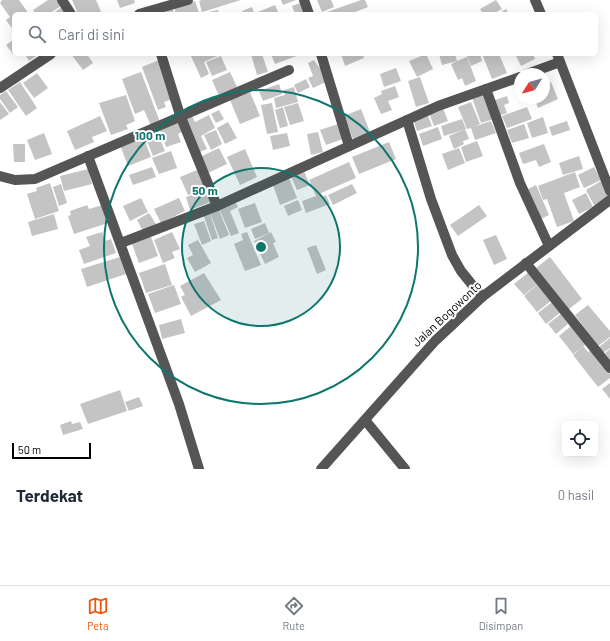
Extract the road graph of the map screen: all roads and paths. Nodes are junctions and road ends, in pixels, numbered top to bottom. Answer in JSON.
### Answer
{"nodes":[{"id":1,"x":62,"y":0,"type":"edge"},
{"id":2,"x":188,"y":0,"type":"edge"},
{"id":3,"x":304,"y":0,"type":"edge"},
{"id":4,"x":535,"y":0,"type":"edge"},
{"id":5,"x":166,"y":3,"type":"edge"},
{"id":6,"x":70,"y":12,"type":"edge"},
{"id":7,"x":147,"y":12,"type":"edge"},
{"id":8,"x":307,"y":12,"type":"edge"},
{"id":9,"x":540,"y":12,"type":"edge"},
{"id":10,"x":48,"y":56,"type":"edge"},
{"id":11,"x":162,"y":56,"type":"edge"},
{"id":12,"x":322,"y":56,"type":"edge"},
{"id":13,"x":558,"y":58,"type":"edge"},
{"id":14,"x":539,"y":68,"type":"edge"},
{"id":15,"x":289,"y":70,"type":"dead end"},
{"id":16,"x":514,"y":79,"type":"edge"},
{"id":17,"x":0,"y":88,"type":"edge"},
{"id":18,"x":486,"y":89,"type":"junction"},
{"id":19,"x":180,"y":116,"type":"junction"},
{"id":20,"x":407,"y":120,"type":"junction"},
{"id":21,"x":349,"y":146,"type":"junction"},
{"id":22,"x":88,"y":156,"type":"junction"},
{"id":23,"x":0,"y":176,"type":"edge"},
{"id":24,"x":610,"y":191,"type":"edge"},
{"id":25,"x":610,"y":200,"type":"edge"},
{"id":26,"x":217,"y":206,"type":"junction"},
{"id":27,"x":121,"y":243,"type":"junction"},
{"id":28,"x":549,"y":246,"type":"junction"},
{"id":29,"x":526,"y":263,"type":"junction"},
{"id":30,"x":482,"y":297,"type":"junction"},
{"id":31,"x":610,"y":368,"type":"edge"},
{"id":32,"x":365,"y":420,"type":"junction"},
{"id":33,"x":199,"y":469,"type":"edge"},
{"id":34,"x":321,"y":469,"type":"edge"},
{"id":35,"x":405,"y":469,"type":"edge"}],
"edges":[{"from":1,"to":6,"type":"street"},
{"from":2,"to":5,"type":"street"},
{"from":3,"to":8,"type":"street"},
{"from":4,"to":9,"type":"street"},
{"from":5,"to":7,"type":"street"},
{"from":10,"to":17,"type":"street"},
{"from":11,"to":19,"type":"street"},
{"from":12,"to":21,"type":"street"},
{"from":13,"to":14,"type":"street"},
{"from":13,"to":24,"type":"street"},
{"from":15,"to":19,"type":"street"},
{"from":16,"to":18,"type":"street"},
{"from":18,"to":20,"type":"street"},
{"from":18,"to":28,"type":"street"},
{"from":19,"to":22,"type":"street"},
{"from":19,"to":26,"type":"street"},
{"from":20,"to":21,"type":"street"},
{"from":20,"to":30,"type":"street"},
{"from":21,"to":26,"type":"street"},
{"from":22,"to":23,"type":"street"},
{"from":22,"to":27,"type":"street"},
{"from":25,"to":28,"type":"street","name":"Jalan Bogowonto"},
{"from":26,"to":27,"type":"street"},
{"from":27,"to":33,"type":"street"},
{"from":28,"to":29,"type":"street","name":"Jalan Bogowonto"},
{"from":29,"to":30,"type":"street","name":"Jalan Bogowonto"},
{"from":29,"to":31,"type":"street"},
{"from":30,"to":32,"type":"street","name":"Jalan Bogowonto"},
{"from":32,"to":34,"type":"street","name":"Jalan Bogowonto"},
{"from":32,"to":35,"type":"street"}]}
